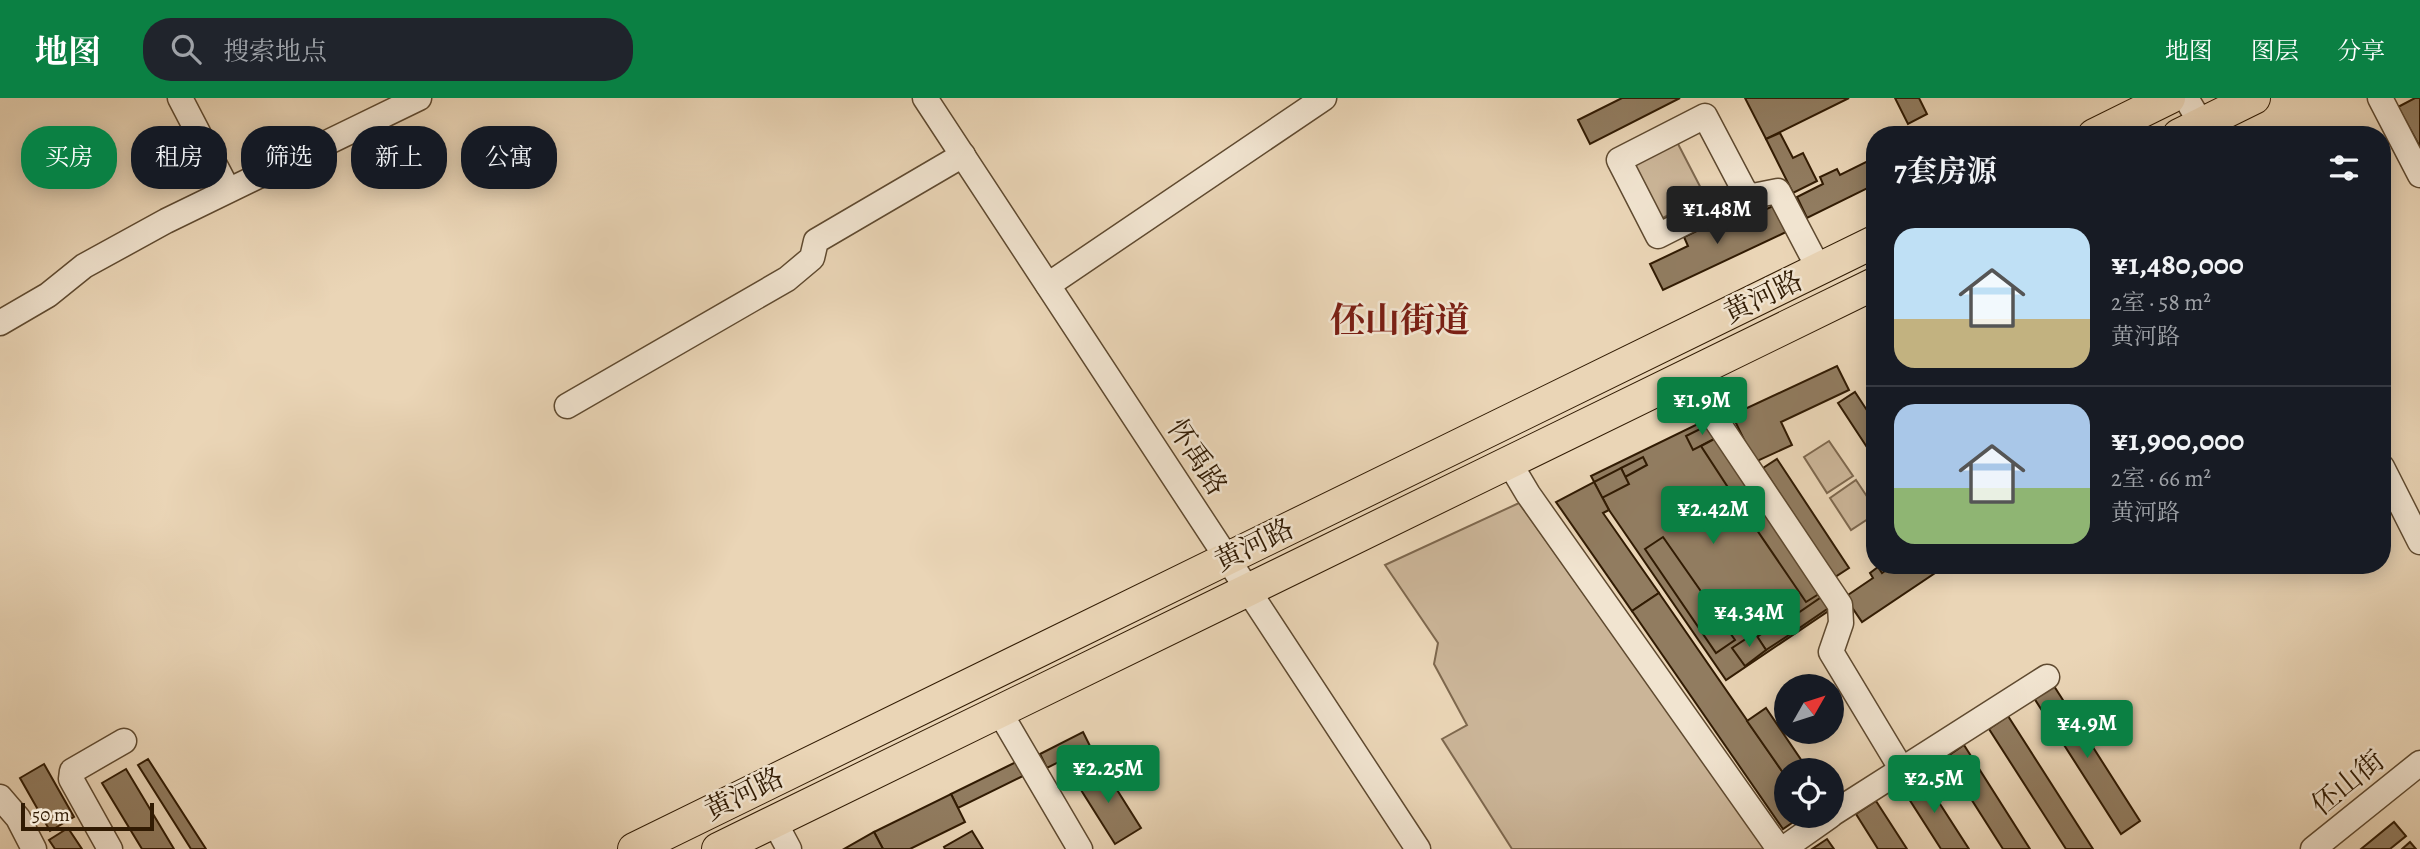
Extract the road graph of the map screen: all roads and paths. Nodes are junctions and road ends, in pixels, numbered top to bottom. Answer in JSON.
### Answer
{"nodes":[{"id":1,"x":180,"y":98,"type":"edge"},
{"id":2,"x":419,"y":98,"type":"edge"},
{"id":3,"x":925,"y":98,"type":"edge"},
{"id":4,"x":1324,"y":98,"type":"edge"},
{"id":5,"x":2169,"y":98,"type":"edge"},
{"id":6,"x":2254,"y":98,"type":"edge"},
{"id":7,"x":2380,"y":98,"type":"edge"},
{"id":8,"x":2194,"y":123,"type":"edge"},
{"id":9,"x":2112,"y":126,"type":"edge"},
{"id":10,"x":963,"y":155,"type":"junction"},
{"id":11,"x":2420,"y":175,"type":"edge"},
{"id":12,"x":228,"y":190,"type":"junction"},
{"id":13,"x":1745,"y":192,"type":"junction"},
{"id":14,"x":1866,"y":246,"type":"edge"},
{"id":15,"x":1819,"y":270,"type":"junction"},
{"id":16,"x":1048,"y":285,"type":"junction"},
{"id":17,"x":1866,"y":288,"type":"edge"},
{"id":18,"x":0,"y":323,"type":"edge"},
{"id":19,"x":1690,"y":373,"type":"junction"},
{"id":20,"x":567,"y":406,"type":"dead end"},
{"id":21,"x":1509,"y":462,"type":"junction"},
{"id":22,"x":2391,"y":485,"type":"edge"},
{"id":23,"x":2420,"y":542,"type":"edge"},
{"id":24,"x":1228,"y":558,"type":"junction"},
{"id":25,"x":1249,"y":589,"type":"junction"},
{"id":26,"x":2047,"y":677,"type":"dead end"},
{"id":27,"x":999,"y":711,"type":"junction"},
{"id":28,"x":124,"y":740,"type":"dead end"},
{"id":29,"x":2420,"y":764,"type":"edge"},
{"id":30,"x":1902,"y":769,"type":"junction"},
{"id":31,"x":0,"y":797,"type":"edge"},
{"id":32,"x":1844,"y":807,"type":"edge"},
{"id":33,"x":774,"y":821,"type":"junction"},
{"id":34,"x":1810,"y":828,"type":"edge"},
{"id":35,"x":1777,"y":848,"type":"edge"},
{"id":36,"x":34,"y":849,"type":"edge"},
{"id":37,"x":110,"y":849,"type":"edge"},
{"id":38,"x":634,"y":849,"type":"edge"},
{"id":39,"x":718,"y":849,"type":"edge"},
{"id":40,"x":789,"y":849,"type":"edge"},
{"id":41,"x":1080,"y":849,"type":"edge"},
{"id":42,"x":1418,"y":849,"type":"edge"},
{"id":43,"x":2313,"y":849,"type":"edge"}],
"edges":[{"from":1,"to":12,"type":"street"},
{"from":2,"to":12,"type":"street"},
{"from":3,"to":10,"type":"street","name":"怀禹路"},
{"from":4,"to":16,"type":"street"},
{"from":5,"to":9,"type":"main road"},
{"from":6,"to":8,"type":"main road"},
{"from":7,"to":11,"type":"street"},
{"from":10,"to":16,"type":"street","name":"怀禹路"},
{"from":10,"to":20,"type":"street"},
{"from":12,"to":18,"type":"street"},
{"from":13,"to":13,"type":"street"},
{"from":13,"to":15,"type":"street"},
{"from":14,"to":15,"type":"main road","name":"黄河路"},
{"from":15,"to":24,"type":"main road","name":"黄河路"},
{"from":16,"to":24,"type":"street","name":"怀禹路"},
{"from":17,"to":19,"type":"main road","name":"黄河路"},
{"from":19,"to":21,"type":"main road","name":"黄河路"},
{"from":19,"to":30,"type":"street"},
{"from":21,"to":25,"type":"main road","name":"黄河路"},
{"from":21,"to":35,"type":"street"},
{"from":22,"to":23,"type":"street"},
{"from":24,"to":25,"type":"street","name":"怀禹路"},
{"from":24,"to":38,"type":"main road","name":"黄河路"},
{"from":25,"to":27,"type":"main road","name":"黄河路"},
{"from":25,"to":42,"type":"street","name":"怀禹路"},
{"from":26,"to":30,"type":"street"},
{"from":27,"to":33,"type":"main road","name":"黄河路"},
{"from":27,"to":41,"type":"street"},
{"from":28,"to":37,"type":"street"},
{"from":29,"to":43,"type":"street","name":"伾山街"},
{"from":30,"to":32,"type":"street"},
{"from":31,"to":36,"type":"street"},
{"from":33,"to":39,"type":"main road","name":"黄河路"},
{"from":33,"to":40,"type":"street"},
{"from":34,"to":35,"type":"street"}]}
